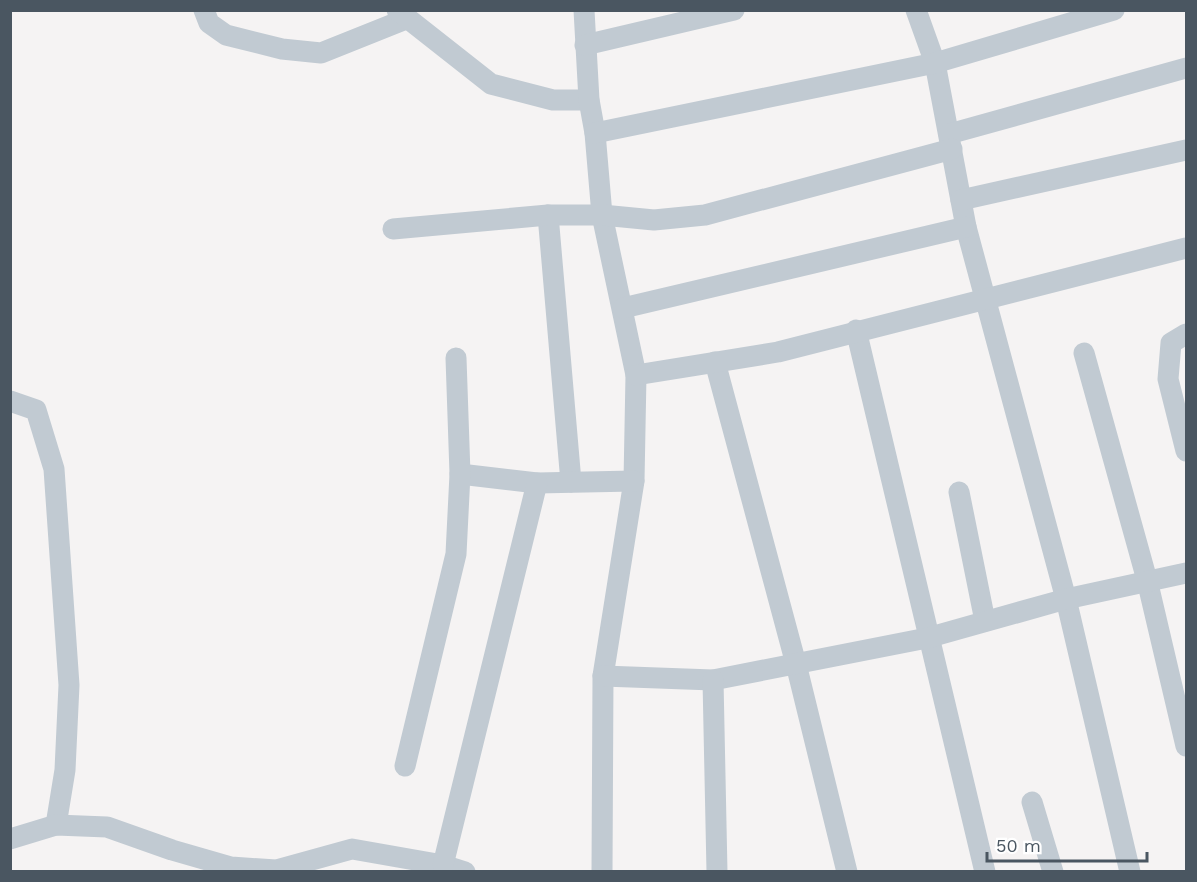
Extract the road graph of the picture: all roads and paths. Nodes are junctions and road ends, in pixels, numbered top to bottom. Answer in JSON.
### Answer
{"nodes":[{"id":1,"x":204,"y":10,"type":"edge"},
{"id":2,"x":584,"y":10,"type":"edge"},
{"id":3,"x":734,"y":10,"type":"edge"},
{"id":4,"x":916,"y":10,"type":"edge"},
{"id":5,"x":1114,"y":10,"type":"edge"},
{"id":6,"x":401,"y":15,"type":"edge"},
{"id":7,"x":585,"y":45,"type":"junction"},
{"id":8,"x":935,"y":63,"type":"junction"},
{"id":9,"x":1186,"y":68,"type":"edge"},
{"id":10,"x":589,"y":100,"type":"junction"},
{"id":11,"x":595,"y":133,"type":"junction"},
{"id":12,"x":950,"y":142,"type":"junction"},
{"id":13,"x":1186,"y":150,"type":"edge"},
{"id":14,"x":961,"y":200,"type":"junction"},
{"id":15,"x":602,"y":214,"type":"junction"},
{"id":16,"x":548,"y":215,"type":"junction"},
{"id":17,"x":966,"y":227,"type":"junction"},
{"id":18,"x":393,"y":229,"type":"dead end"},
{"id":19,"x":1186,"y":248,"type":"edge"},
{"id":20,"x":984,"y":298,"type":"junction"},
{"id":21,"x":623,"y":308,"type":"junction"},
{"id":22,"x":856,"y":330,"type":"junction"},
{"id":23,"x":1186,"y":334,"type":"edge"},
{"id":24,"x":1084,"y":353,"type":"dead end"},
{"id":25,"x":456,"y":358,"type":"dead end"},
{"id":26,"x":715,"y":362,"type":"junction"},
{"id":27,"x":636,"y":375,"type":"junction"},
{"id":28,"x":10,"y":401,"type":"edge"},
{"id":29,"x":1186,"y":451,"type":"edge"},
{"id":30,"x":460,"y":474,"type":"junction"},
{"id":31,"x":634,"y":481,"type":"junction"},
{"id":32,"x":571,"y":482,"type":"junction"},
{"id":33,"x":537,"y":483,"type":"junction"},
{"id":34,"x":959,"y":492,"type":"dead end"},
{"id":35,"x":1186,"y":573,"type":"edge"},
{"id":36,"x":1147,"y":580,"type":"junction"},
{"id":37,"x":1066,"y":599,"type":"junction"},
{"id":38,"x":986,"y":621,"type":"junction"},
{"id":39,"x":927,"y":638,"type":"junction"},
{"id":40,"x":796,"y":664,"type":"junction"},
{"id":41,"x":603,"y":676,"type":"junction"},
{"id":42,"x":713,"y":680,"type":"junction"},
{"id":43,"x":1186,"y":746,"type":"edge"},
{"id":44,"x":405,"y":765,"type":"dead end"},
{"id":45,"x":1032,"y":802,"type":"dead end"},
{"id":46,"x":56,"y":825,"type":"junction"},
{"id":47,"x":10,"y":838,"type":"edge"},
{"id":48,"x":444,"y":865,"type":"junction"},
{"id":49,"x":465,"y":872,"type":"edge"},
{"id":50,"x":602,"y":872,"type":"edge"},
{"id":51,"x":717,"y":872,"type":"edge"},
{"id":52,"x":847,"y":872,"type":"edge"},
{"id":53,"x":985,"y":872,"type":"edge"},
{"id":54,"x":1053,"y":872,"type":"edge"},
{"id":55,"x":1130,"y":872,"type":"edge"}],
"edges":[{"from":1,"to":6,"type":"street"},
{"from":2,"to":7,"type":"street"},
{"from":3,"to":7,"type":"street"},
{"from":4,"to":8,"type":"street"},
{"from":5,"to":8,"type":"street"},
{"from":6,"to":10,"type":"street"},
{"from":7,"to":10,"type":"street"},
{"from":8,"to":11,"type":"street"},
{"from":8,"to":12,"type":"street"},
{"from":9,"to":12,"type":"street"},
{"from":10,"to":11,"type":"street"},
{"from":11,"to":15,"type":"street"},
{"from":12,"to":14,"type":"street"},
{"from":12,"to":15,"type":"street"},
{"from":13,"to":14,"type":"street"},
{"from":14,"to":17,"type":"street"},
{"from":15,"to":16,"type":"street"},
{"from":15,"to":21,"type":"street"},
{"from":16,"to":18,"type":"street"},
{"from":16,"to":32,"type":"street"},
{"from":17,"to":20,"type":"street"},
{"from":17,"to":21,"type":"street"},
{"from":19,"to":20,"type":"street"},
{"from":20,"to":22,"type":"street"},
{"from":20,"to":37,"type":"street"},
{"from":21,"to":27,"type":"street"},
{"from":22,"to":26,"type":"street"},
{"from":22,"to":39,"type":"street"},
{"from":23,"to":29,"type":"street"},
{"from":24,"to":36,"type":"street"},
{"from":25,"to":30,"type":"street"},
{"from":26,"to":27,"type":"street"},
{"from":26,"to":40,"type":"street"},
{"from":27,"to":31,"type":"street"},
{"from":28,"to":46,"type":"street"},
{"from":30,"to":33,"type":"street"},
{"from":30,"to":44,"type":"street"},
{"from":31,"to":32,"type":"street"},
{"from":31,"to":41,"type":"street"},
{"from":32,"to":33,"type":"street"},
{"from":33,"to":48,"type":"street"},
{"from":34,"to":38,"type":"street"},
{"from":35,"to":36,"type":"street"},
{"from":36,"to":37,"type":"street"},
{"from":36,"to":43,"type":"street"},
{"from":37,"to":38,"type":"street"},
{"from":37,"to":55,"type":"street"},
{"from":38,"to":39,"type":"street"},
{"from":39,"to":40,"type":"street"},
{"from":39,"to":53,"type":"street"},
{"from":40,"to":42,"type":"street"},
{"from":40,"to":52,"type":"street"},
{"from":41,"to":42,"type":"street"},
{"from":41,"to":50,"type":"street"},
{"from":42,"to":51,"type":"street"},
{"from":45,"to":54,"type":"street"},
{"from":46,"to":47,"type":"street"},
{"from":46,"to":48,"type":"street"},
{"from":48,"to":49,"type":"street"}]}
